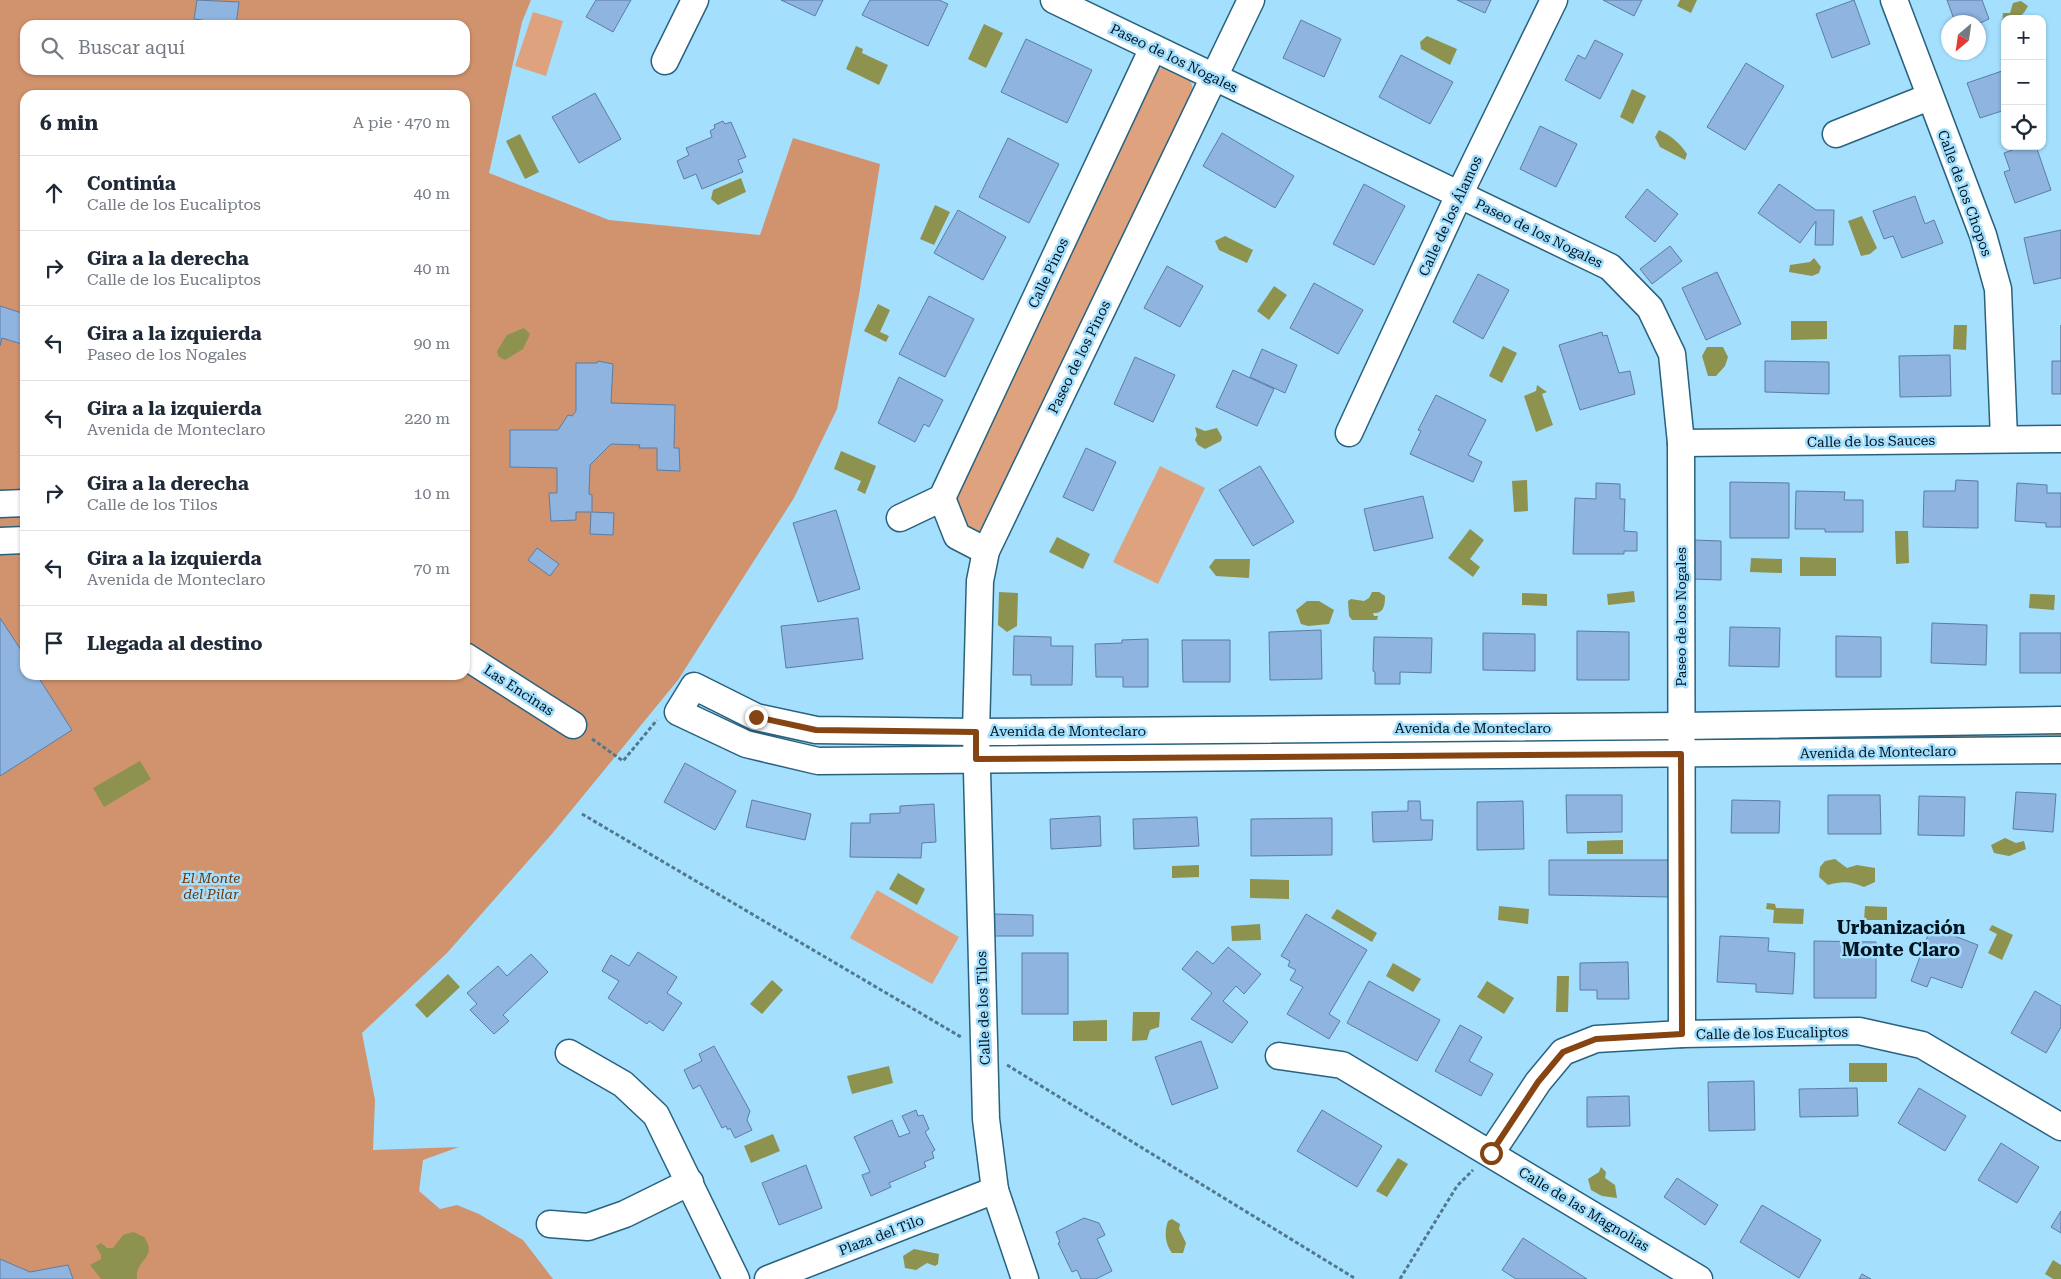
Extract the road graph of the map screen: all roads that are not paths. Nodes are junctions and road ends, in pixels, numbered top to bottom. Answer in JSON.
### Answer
{"nodes":[{"id":1,"x":695,"y":0,"type":"edge"},
{"id":2,"x":1054,"y":0,"type":"edge"},
{"id":3,"x":1251,"y":0,"type":"edge"},
{"id":4,"x":1554,"y":0,"type":"edge"},
{"id":5,"x":1894,"y":0,"type":"edge"},
{"id":6,"x":1153,"y":48,"type":"junction"},
{"id":7,"x":665,"y":61,"type":"dead end"},
{"id":8,"x":1214,"y":77,"type":"junction"},
{"id":9,"x":1929,"y":97,"type":"junction"},
{"id":10,"x":1836,"y":134,"type":"dead end"},
{"id":11,"x":1460,"y":195,"type":"junction"},
{"id":12,"x":1349,"y":432,"type":"dead end"},
{"id":13,"x":2061,"y":439,"type":"edge"},
{"id":14,"x":2004,"y":440,"type":"junction"},
{"id":15,"x":1681,"y":443,"type":"junction"},
{"id":16,"x":942,"y":498,"type":"junction"},
{"id":17,"x":20,"y":503,"type":"edge"},
{"id":18,"x":0,"y":504,"type":"edge"},
{"id":19,"x":900,"y":518,"type":"dead end"},
{"id":20,"x":20,"y":540,"type":"edge"},
{"id":21,"x":0,"y":541,"type":"edge"},
{"id":22,"x":986,"y":551,"type":"junction"},
{"id":23,"x":470,"y":659,"type":"edge"},
{"id":24,"x":2061,"y":720,"type":"edge"},
{"id":25,"x":573,"y":725,"type":"road end"},
{"id":26,"x":1681,"y":726,"type":"junction"},
{"id":27,"x":976,"y":732,"type":"junction"},
{"id":28,"x":2061,"y":750,"type":"edge"},
{"id":29,"x":1681,"y":754,"type":"junction"},
{"id":30,"x":976,"y":759,"type":"junction"},
{"id":31,"x":1682,"y":1034,"type":"junction"},
{"id":32,"x":569,"y":1053,"type":"dead end"},
{"id":33,"x":1278,"y":1056,"type":"dead end"},
{"id":34,"x":2059,"y":1122,"type":"edge"},
{"id":35,"x":1491,"y":1153,"type":"junction"},
{"id":36,"x":690,"y":1182,"type":"junction"},
{"id":37,"x":994,"y":1190,"type":"junction"},
{"id":38,"x":550,"y":1224,"type":"dead end"},
{"id":39,"x":736,"y":1279,"type":"edge"},
{"id":40,"x":768,"y":1279,"type":"edge"},
{"id":41,"x":1025,"y":1279,"type":"edge"},
{"id":42,"x":1699,"y":1279,"type":"edge"}],
"edges":[{"from":1,"to":7,"type":"street"},
{"from":2,"to":6,"type":"street","name":"Paseo de los Nogales"},
{"from":3,"to":8,"type":"street","name":"Paseo de los Pinos"},
{"from":4,"to":11,"type":"street","name":"Calle de los Álamos"},
{"from":5,"to":9,"type":"street","name":"Calle de los Chopos"},
{"from":6,"to":8,"type":"street","name":"Paseo de los Nogales"},
{"from":6,"to":16,"type":"street","name":"Calle Pinos"},
{"from":8,"to":11,"type":"street","name":"Paseo de los Nogales"},
{"from":8,"to":22,"type":"street","name":"Paseo de los Pinos"},
{"from":9,"to":10,"type":"street"},
{"from":9,"to":14,"type":"street","name":"Calle de los Chopos"},
{"from":11,"to":12,"type":"street","name":"Calle de los Álamos"},
{"from":11,"to":15,"type":"street","name":"Paseo de los Nogales"},
{"from":13,"to":14,"type":"street","name":"Calle de los Sauces"},
{"from":14,"to":15,"type":"street","name":"Calle de los Sauces"},
{"from":15,"to":26,"type":"street","name":"Paseo de los Nogales"},
{"from":16,"to":19,"type":"street"},
{"from":16,"to":22,"type":"street"},
{"from":17,"to":18,"type":"street"},
{"from":20,"to":21,"type":"street"},
{"from":22,"to":27,"type":"street","name":"Paseo de los Pinos"},
{"from":23,"to":25,"type":"street","name":"Las Encinas"},
{"from":24,"to":26,"type":"street","name":"Avenida de Monteclaro"},
{"from":26,"to":27,"type":"street","name":"Avenida de Monteclaro"},
{"from":26,"to":29,"type":"street","name":"Paseo de los Nogales"},
{"from":27,"to":30,"type":"street","name":"Calle de los Tilos"},
{"from":27,"to":30,"type":"street","name":"Avenida de Monteclaro"},
{"from":28,"to":29,"type":"street","name":"Avenida de Monteclaro"},
{"from":29,"to":30,"type":"street","name":"Avenida de Monteclaro"},
{"from":29,"to":31,"type":"street","name":"Paseo de los Nogales"},
{"from":30,"to":37,"type":"street","name":"Calle de los Tilos"},
{"from":31,"to":34,"type":"street","name":"Calle de los Eucaliptos"},
{"from":31,"to":35,"type":"street","name":"Calle de los Eucaliptos"},
{"from":32,"to":36,"type":"street"},
{"from":33,"to":35,"type":"street","name":"Calle de las Magnolias"},
{"from":35,"to":42,"type":"street","name":"Calle de las Magnolias"},
{"from":36,"to":38,"type":"street"},
{"from":36,"to":39,"type":"street"},
{"from":37,"to":40,"type":"street","name":"Plaza del Tilo"},
{"from":37,"to":41,"type":"street","name":"Calle de los Tilos"}]}
